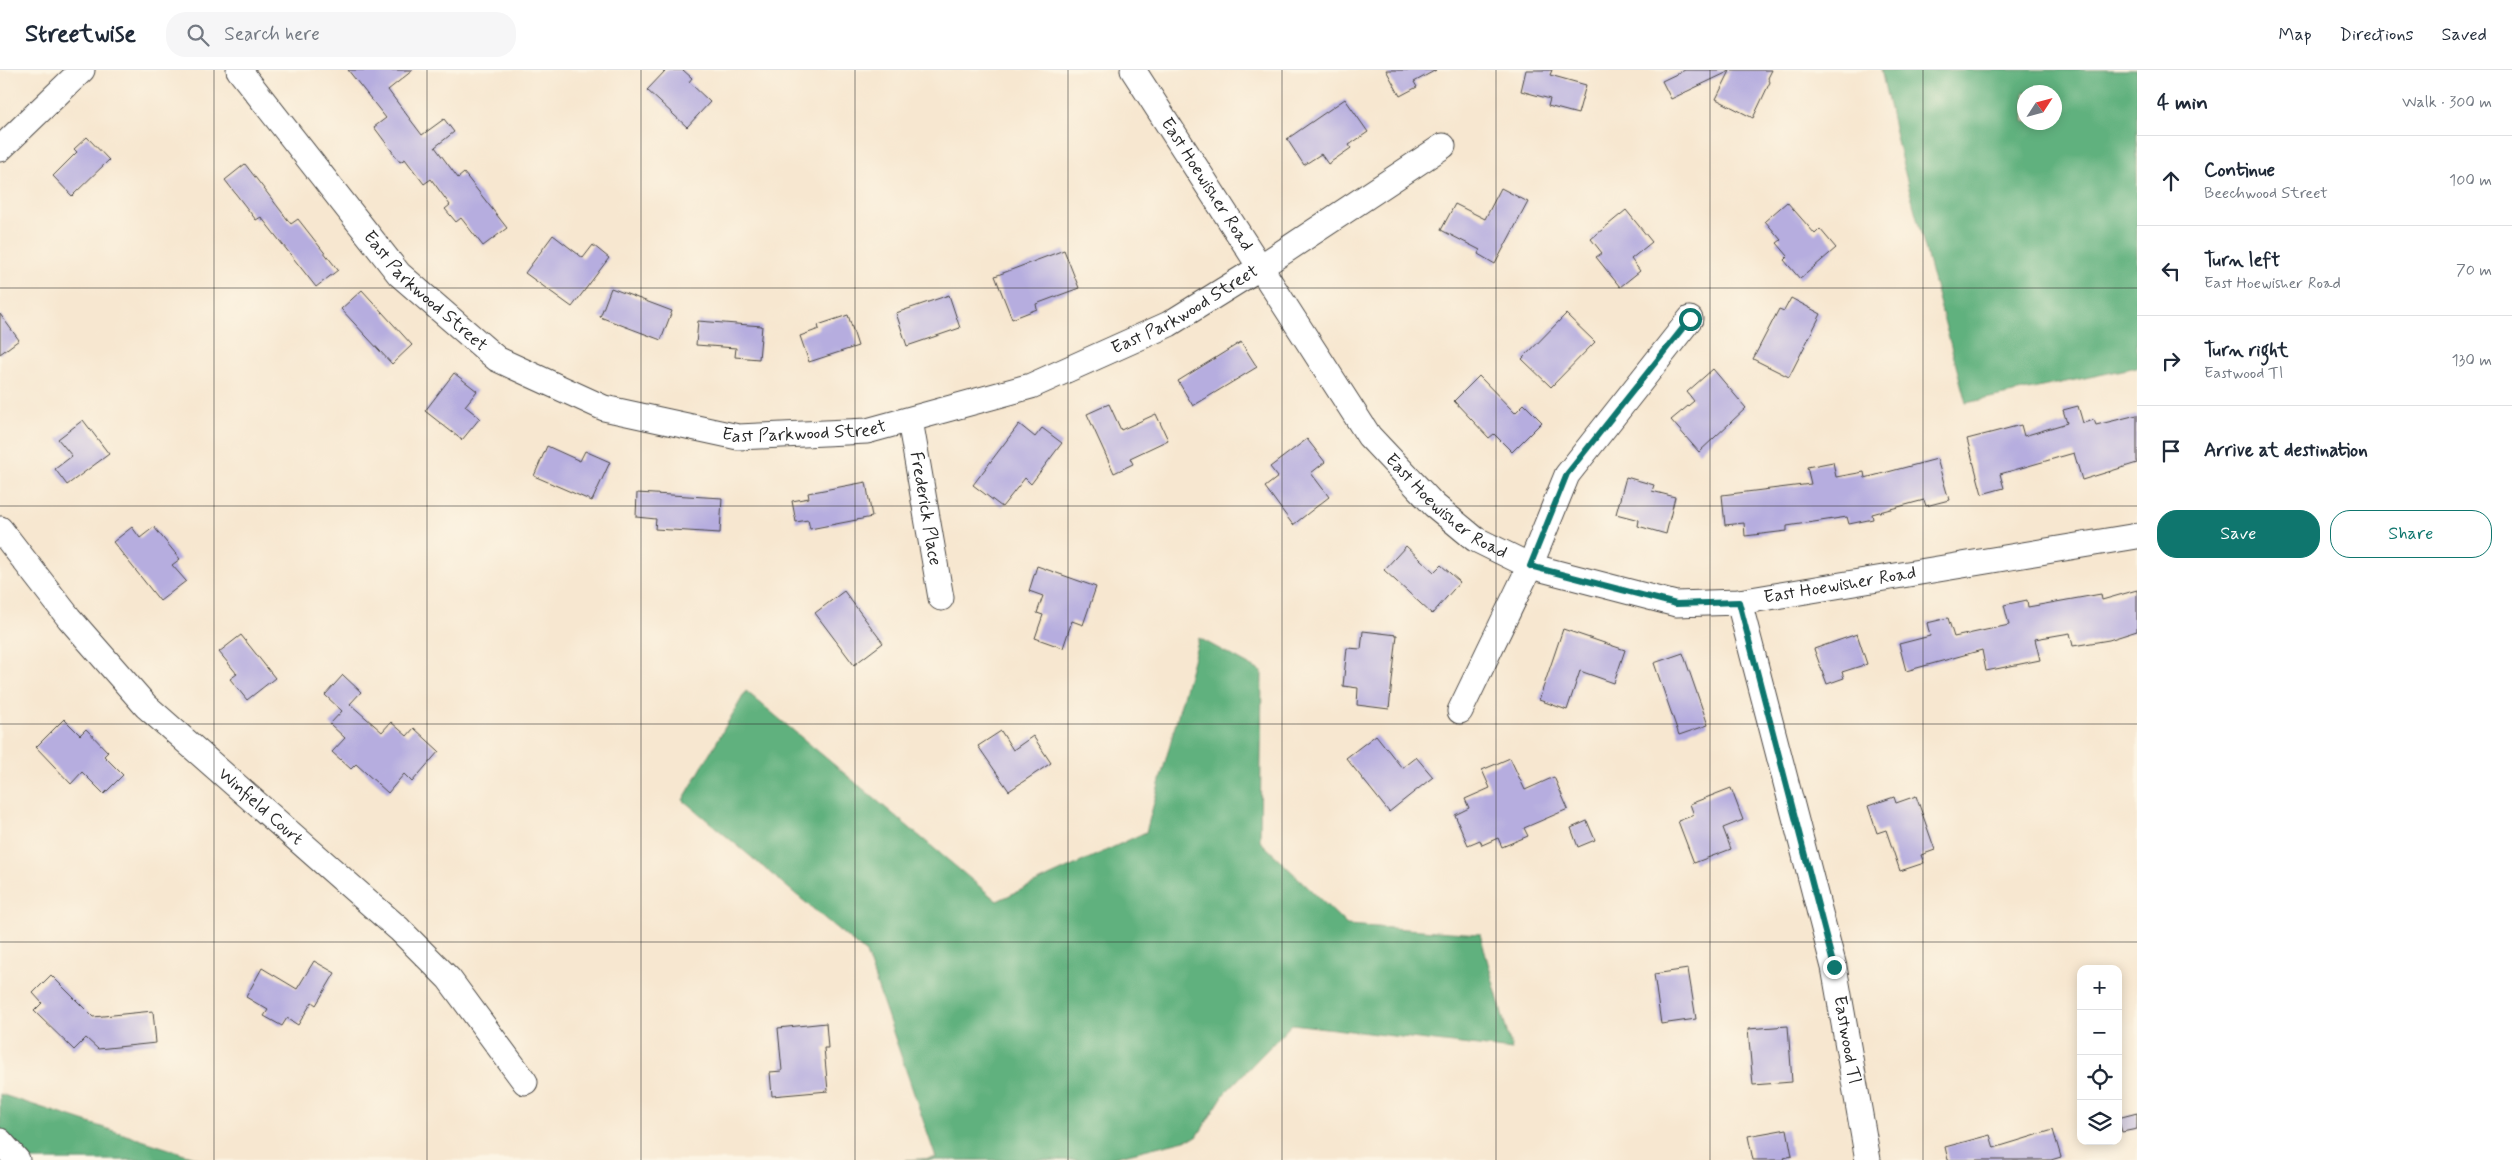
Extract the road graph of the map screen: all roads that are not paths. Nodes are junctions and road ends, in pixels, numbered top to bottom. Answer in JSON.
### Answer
{"nodes":[{"id":1,"x":82,"y":70,"type":"edge"},
{"id":2,"x":239,"y":70,"type":"edge"},
{"id":3,"x":1133,"y":70,"type":"edge"},
{"id":4,"x":1443,"y":146,"type":"dead end"},
{"id":5,"x":0,"y":149,"type":"edge"},
{"id":6,"x":1259,"y":268,"type":"junction"},
{"id":7,"x":1690,"y":319,"type":"dead end"},
{"id":8,"x":910,"y":420,"type":"junction"},
{"id":9,"x":0,"y":529,"type":"edge"},
{"id":10,"x":2137,"y":536,"type":"edge"},
{"id":11,"x":1530,"y":566,"type":"junction"},
{"id":12,"x":941,"y":598,"type":"dead end"},
{"id":13,"x":1739,"y":602,"type":"junction"},
{"id":14,"x":1460,"y":711,"type":"dead end"},
{"id":15,"x":525,"y":1082,"type":"dead end"},
{"id":16,"x":0,"y":1141,"type":"edge"},
{"id":17,"x":17,"y":1160,"type":"edge"},
{"id":18,"x":1868,"y":1160,"type":"edge"}],
"edges":[{"from":1,"to":5,"type":"street"},
{"from":2,"to":8,"type":"street","name":"East Parkwood Street"},
{"from":3,"to":6,"type":"street","name":"East Hoewisher Road"},
{"from":4,"to":6,"type":"street","name":"East Parkwood Street"},
{"from":6,"to":8,"type":"street","name":"East Parkwood Street"},
{"from":6,"to":11,"type":"street","name":"East Hoewisher Road"},
{"from":7,"to":11,"type":"street"},
{"from":8,"to":12,"type":"street","name":"Frederick Place"},
{"from":9,"to":15,"type":"street","name":"Winfield Court"},
{"from":10,"to":13,"type":"street","name":"East Hoewisher Road"},
{"from":11,"to":13,"type":"street","name":"East Hoewisher Road"},
{"from":11,"to":14,"type":"street"},
{"from":13,"to":18,"type":"street","name":"Eastwood Tl"},
{"from":16,"to":17,"type":"street"}]}
